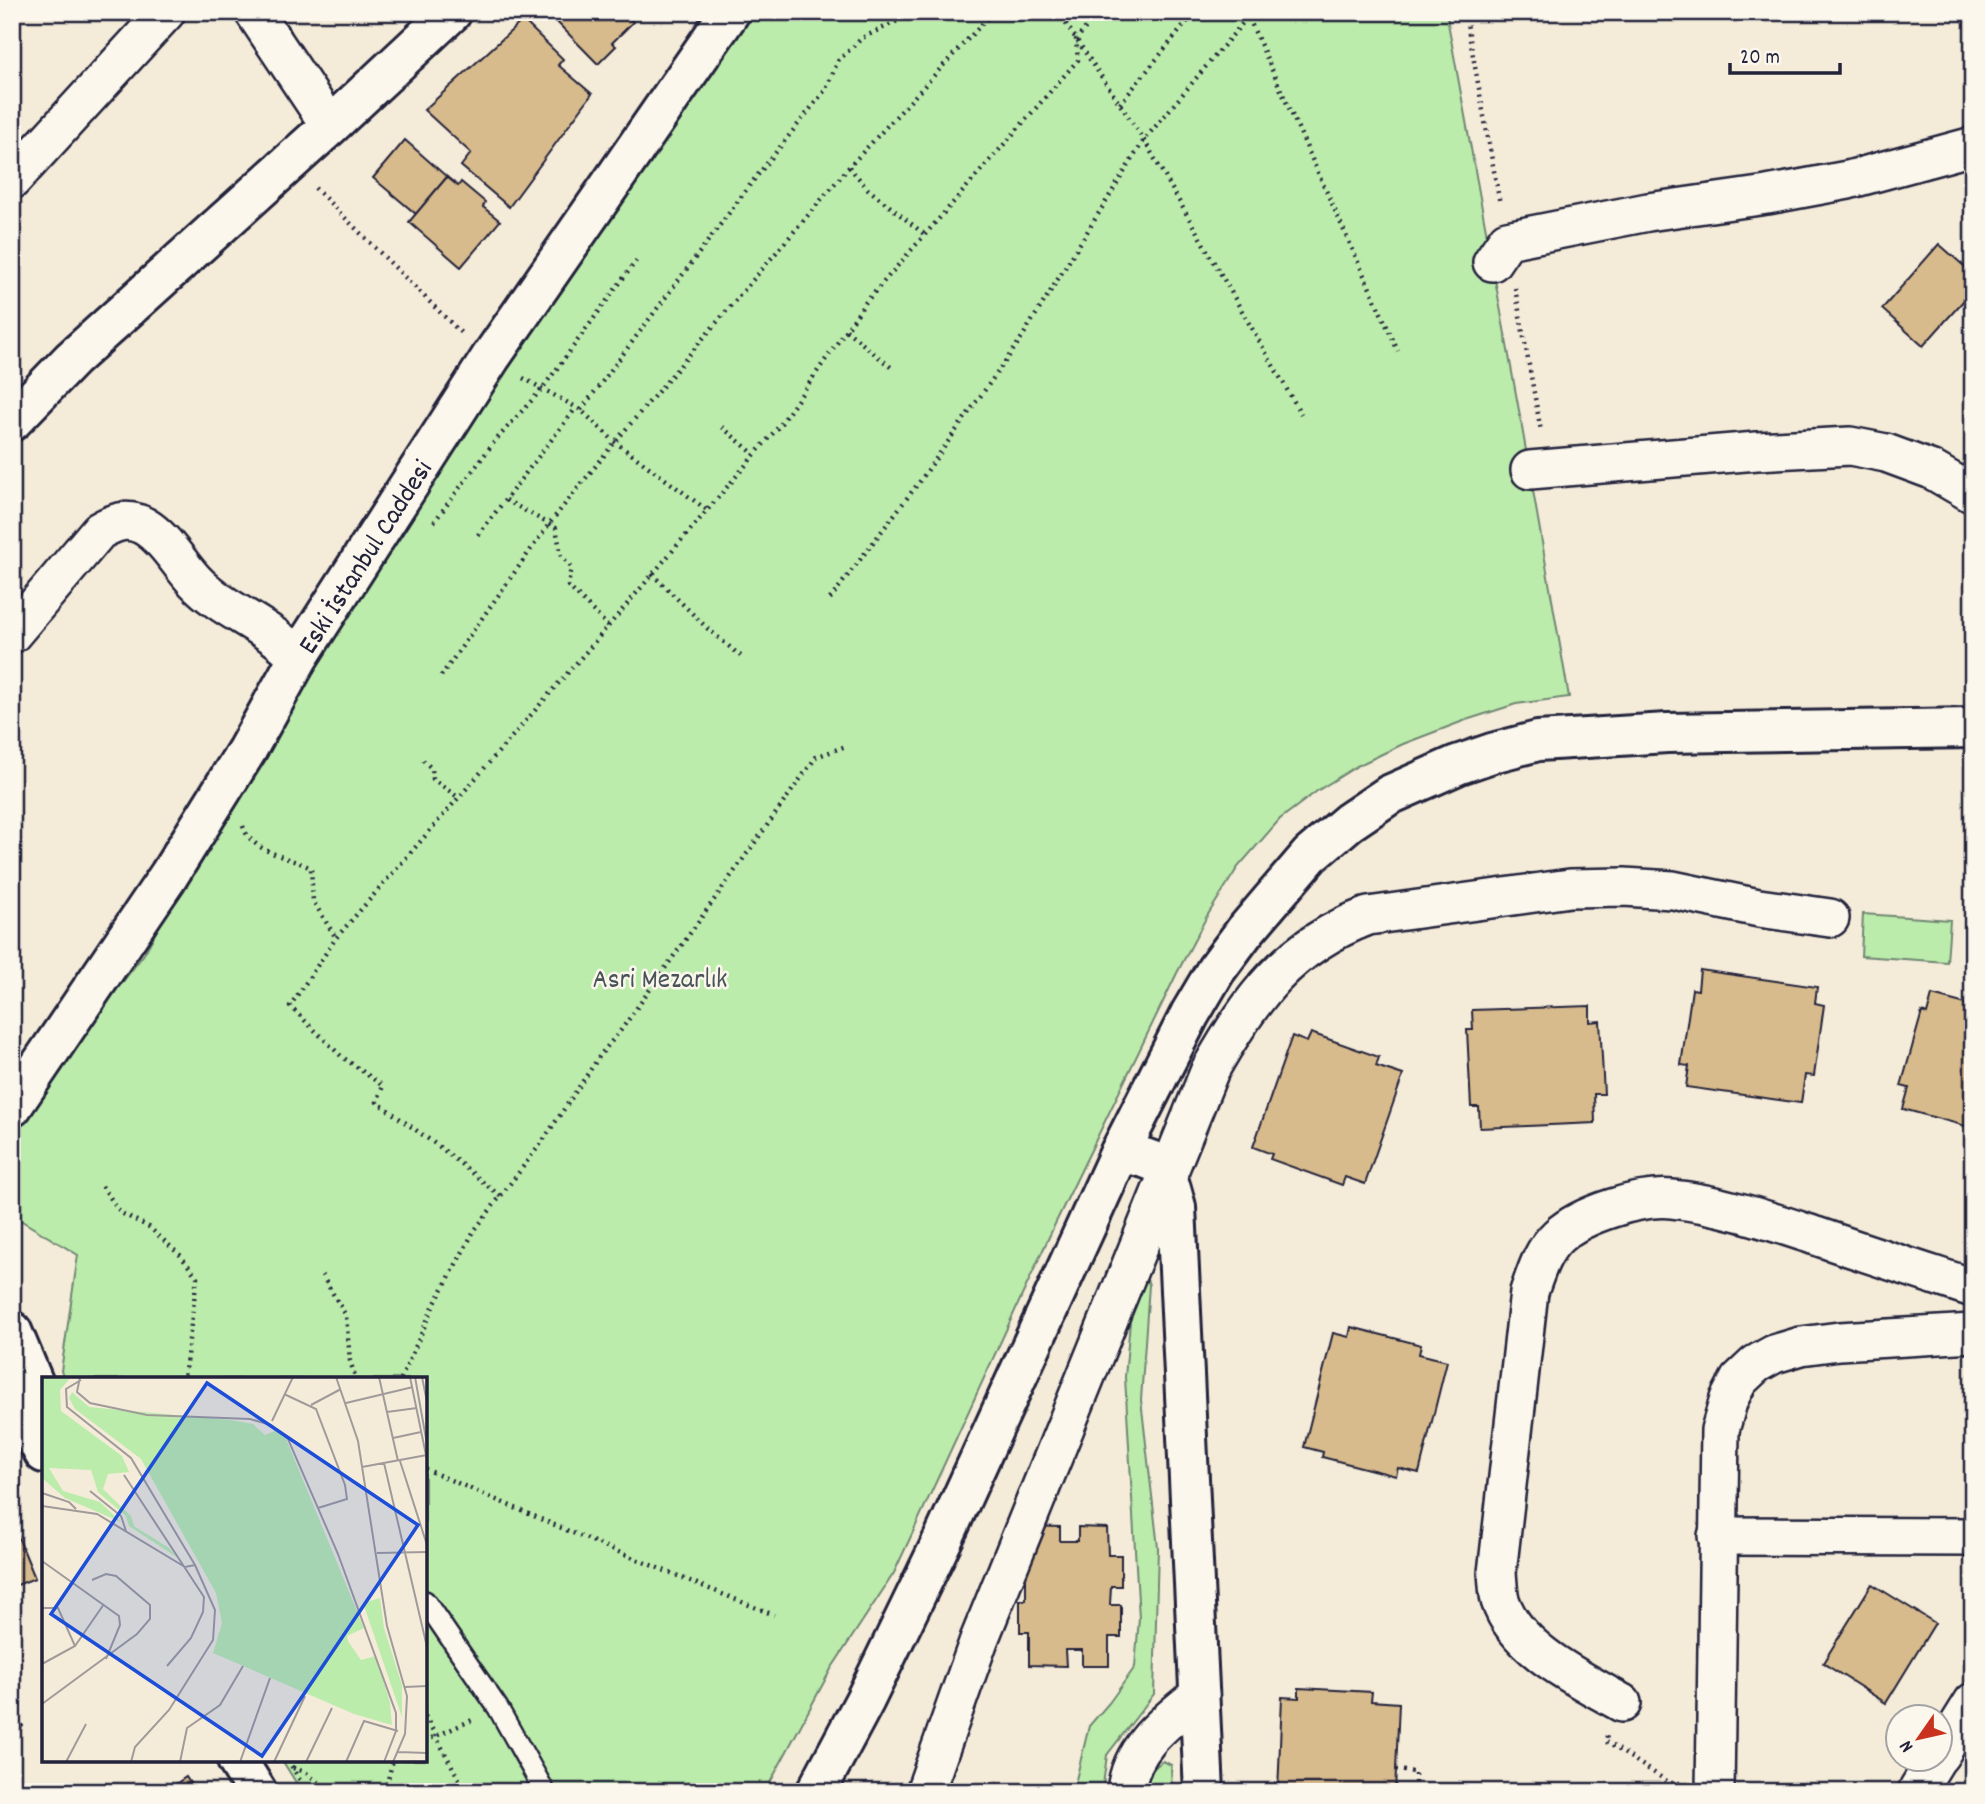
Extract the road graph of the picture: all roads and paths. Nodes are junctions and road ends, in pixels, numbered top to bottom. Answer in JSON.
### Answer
{"nodes":[{"id":1,"x":166,"y":12,"type":"edge"},
{"id":2,"x":254,"y":12,"type":"edge"},
{"id":3,"x":452,"y":12,"type":"edge"},
{"id":4,"x":714,"y":12,"type":"edge"},
{"id":5,"x":730,"y":12,"type":"edge"},
{"id":6,"x":884,"y":12,"type":"edge"},
{"id":7,"x":925,"y":12,"type":"edge"},
{"id":8,"x":941,"y":12,"type":"edge"},
{"id":9,"x":993,"y":12,"type":"edge"},
{"id":10,"x":1058,"y":12,"type":"edge"},
{"id":11,"x":1098,"y":12,"type":"edge"},
{"id":12,"x":1195,"y":12,"type":"edge"},
{"id":13,"x":1252,"y":12,"type":"edge"},
{"id":14,"x":1465,"y":12,"type":"edge"},
{"id":15,"x":1247,"y":15,"type":"edge"},
{"id":16,"x":878,"y":18,"type":"dead end"},
{"id":17,"x":937,"y":19,"type":"junction"},
{"id":18,"x":1076,"y":40,"type":"junction"},
{"id":19,"x":1120,"y":104,"type":"junction"},
{"id":20,"x":330,"y":126,"type":"junction"},
{"id":21,"x":1144,"y":139,"type":"junction"},
{"id":22,"x":1973,"y":146,"type":"edge"},
{"id":23,"x":289,"y":163,"type":"junction"},
{"id":24,"x":849,"y":167,"type":"junction"},
{"id":25,"x":12,"y":180,"type":"edge"},
{"id":26,"x":924,"y":234,"type":"junction"},
{"id":27,"x":1499,"y":251,"type":"junction"},
{"id":28,"x":636,"y":261,"type":"dead end"},
{"id":29,"x":846,"y":330,"type":"junction"},
{"id":30,"x":1398,"y":351,"type":"dead end"},
{"id":31,"x":483,"y":352,"type":"junction"},
{"id":32,"x":894,"y":369,"type":"dead end"},
{"id":33,"x":542,"y":389,"type":"junction"},
{"id":34,"x":579,"y":409,"type":"junction"},
{"id":35,"x":1301,"y":414,"type":"dead end"},
{"id":36,"x":12,"y":421,"type":"edge"},
{"id":37,"x":722,"y":427,"type":"dead end"},
{"id":38,"x":615,"y":442,"type":"junction"},
{"id":39,"x":754,"y":454,"type":"junction"},
{"id":40,"x":1539,"y":469,"type":"joint"},
{"id":41,"x":1973,"y":494,"type":"edge"},
{"id":42,"x":506,"y":500,"type":"junction"},
{"id":43,"x":707,"y":510,"type":"junction"},
{"id":44,"x":549,"y":524,"type":"junction"},
{"id":45,"x":430,"y":527,"type":"dead end"},
{"id":46,"x":478,"y":535,"type":"dead end"},
{"id":47,"x":652,"y":574,"type":"junction"},
{"id":48,"x":830,"y":599,"type":"dead end"},
{"id":49,"x":608,"y":626,"type":"junction"},
{"id":50,"x":12,"y":634,"type":"edge"},
{"id":51,"x":293,"y":652,"type":"junction"},
{"id":52,"x":743,"y":658,"type":"dead end"},
{"id":53,"x":441,"y":676,"type":"dead end"},
{"id":54,"x":1973,"y":728,"type":"edge"},
{"id":55,"x":846,"y":747,"type":"dead end"},
{"id":56,"x":423,"y":760,"type":"dead end"},
{"id":57,"x":459,"y":798,"type":"junction"},
{"id":58,"x":240,"y":819,"type":"dead end"},
{"id":59,"x":1830,"y":918,"type":"dead end"},
{"id":60,"x":336,"y":938,"type":"junction"},
{"id":61,"x":12,"y":1073,"type":"edge"},
{"id":62,"x":12,"y":1107,"type":"edge"},
{"id":63,"x":1120,"y":1152,"type":"junction"},
{"id":64,"x":1167,"y":1173,"type":"junction"},
{"id":65,"x":102,"y":1186,"type":"dead end"},
{"id":66,"x":500,"y":1196,"type":"junction"},
{"id":67,"x":322,"y":1275,"type":"dead end"},
{"id":68,"x":1973,"y":1288,"type":"edge"},
{"id":69,"x":12,"y":1331,"type":"edge"},
{"id":70,"x":1973,"y":1334,"type":"edge"},
{"id":71,"x":184,"y":1377,"type":"edge"},
{"id":72,"x":355,"y":1377,"type":"edge"},
{"id":73,"x":402,"y":1377,"type":"edge"},
{"id":74,"x":12,"y":1395,"type":"edge"},
{"id":75,"x":42,"y":1403,"type":"edge"},
{"id":76,"x":42,"y":1449,"type":"edge"},
{"id":77,"x":427,"y":1470,"type":"edge"},
{"id":78,"x":1717,"y":1536,"type":"junction"},
{"id":79,"x":1973,"y":1537,"type":"edge"},
{"id":80,"x":427,"y":1604,"type":"edge"},
{"id":81,"x":774,"y":1615,"type":"dead end"},
{"id":82,"x":1200,"y":1694,"type":"junction"},
{"id":83,"x":1973,"y":1702,"type":"edge"},
{"id":84,"x":1622,"y":1703,"type":"dead end"},
{"id":85,"x":498,"y":1708,"type":"junction"},
{"id":86,"x":427,"y":1719,"type":"edge"},
{"id":87,"x":1954,"y":1732,"type":"edge"},
{"id":88,"x":437,"y":1736,"type":"junction"},
{"id":89,"x":427,"y":1740,"type":"edge"},
{"id":90,"x":1605,"y":1741,"type":"dead end"},
{"id":91,"x":238,"y":1762,"type":"edge"},
{"id":92,"x":392,"y":1762,"type":"edge"},
{"id":93,"x":1396,"y":1770,"type":"dead end"},
{"id":94,"x":1929,"y":1772,"type":"edge"},
{"id":95,"x":276,"y":1773,"type":"edge"},
{"id":96,"x":1715,"y":1787,"type":"edge"},
{"id":97,"x":257,"y":1792,"type":"edge"},
{"id":98,"x":307,"y":1792,"type":"edge"},
{"id":99,"x":331,"y":1792,"type":"edge"},
{"id":100,"x":374,"y":1792,"type":"edge"},
{"id":101,"x":466,"y":1792,"type":"edge"},
{"id":102,"x":545,"y":1792,"type":"edge"},
{"id":103,"x":816,"y":1792,"type":"edge"},
{"id":104,"x":925,"y":1792,"type":"edge"},
{"id":105,"x":1126,"y":1792,"type":"edge"},
{"id":106,"x":1204,"y":1792,"type":"edge"},
{"id":107,"x":1415,"y":1792,"type":"edge"},
{"id":108,"x":1920,"y":1792,"type":"edge"}],
"edges":[{"from":1,"to":25,"type":"street"},
{"from":2,"to":20,"type":"street"},
{"from":3,"to":20,"type":"street"},
{"from":4,"to":31,"type":"street","name":"Eski İstanbul Caddesi"},
{"from":5,"to":31,"type":"street","name":"Eski İstanbul Caddesi"},
{"from":6,"to":16,"type":"path"},
{"from":7,"to":17,"type":"path"},
{"from":8,"to":17,"type":"path"},
{"from":9,"to":24,"type":"path"},
{"from":10,"to":18,"type":"path"},
{"from":11,"to":18,"type":"path"},
{"from":12,"to":19,"type":"path"},
{"from":13,"to":15,"type":"path"},
{"from":14,"to":27,"type":"path"},
{"from":15,"to":21,"type":"path"},
{"from":15,"to":30,"type":"path"},
{"from":17,"to":34,"type":"path"},
{"from":18,"to":19,"type":"path"},
{"from":18,"to":26,"type":"path"},
{"from":19,"to":21,"type":"path"},
{"from":20,"to":23,"type":"street"},
{"from":21,"to":35,"type":"path"},
{"from":21,"to":48,"type":"path"},
{"from":22,"to":27,"type":"street"},
{"from":23,"to":31,"type":"path"},
{"from":23,"to":36,"type":"street"},
{"from":24,"to":26,"type":"path"},
{"from":24,"to":38,"type":"path"},
{"from":26,"to":29,"type":"path"},
{"from":27,"to":40,"type":"path"},
{"from":28,"to":33,"type":"path"},
{"from":29,"to":32,"type":"path"},
{"from":29,"to":39,"type":"path"},
{"from":31,"to":33,"type":"path"},
{"from":31,"to":51,"type":"street","name":"Eski İstanbul Caddesi"},
{"from":33,"to":34,"type":"path"},
{"from":33,"to":45,"type":"path"},
{"from":34,"to":38,"type":"path"},
{"from":34,"to":42,"type":"path"},
{"from":37,"to":39,"type":"path"},
{"from":38,"to":43,"type":"path"},
{"from":38,"to":44,"type":"path"},
{"from":39,"to":43,"type":"path"},
{"from":40,"to":41,"type":"street"},
{"from":42,"to":44,"type":"path"},
{"from":42,"to":46,"type":"path"},
{"from":43,"to":47,"type":"path"},
{"from":44,"to":49,"type":"path"},
{"from":44,"to":53,"type":"path"},
{"from":47,"to":49,"type":"path"},
{"from":47,"to":52,"type":"path"},
{"from":49,"to":57,"type":"path"},
{"from":50,"to":51,"type":"street"},
{"from":51,"to":61,"type":"street","name":"Eski İstanbul Caddesi"},
{"from":51,"to":62,"type":"street","name":"Eski İstanbul Caddesi"},
{"from":54,"to":63,"type":"street"},
{"from":55,"to":66,"type":"path"},
{"from":56,"to":57,"type":"path"},
{"from":57,"to":60,"type":"path"},
{"from":58,"to":60,"type":"path"},
{"from":59,"to":64,"type":"street"},
{"from":60,"to":66,"type":"path"},
{"from":63,"to":64,"type":"street"},
{"from":63,"to":103,"type":"street"},
{"from":64,"to":82,"type":"street"},
{"from":64,"to":104,"type":"street"},
{"from":65,"to":71,"type":"path"},
{"from":66,"to":73,"type":"path"},
{"from":67,"to":72,"type":"path"},
{"from":68,"to":84,"type":"street"},
{"from":69,"to":75,"type":"street"},
{"from":70,"to":78,"type":"street"},
{"from":74,"to":76,"type":"street"},
{"from":77,"to":81,"type":"path"},
{"from":78,"to":79,"type":"street"},
{"from":78,"to":96,"type":"street"},
{"from":80,"to":85,"type":"lane"},
{"from":82,"to":105,"type":"street"},
{"from":82,"to":106,"type":"street"},
{"from":83,"to":87,"type":"street"},
{"from":85,"to":88,"type":"path"},
{"from":85,"to":102,"type":"lane"},
{"from":86,"to":88,"type":"path"},
{"from":88,"to":89,"type":"path"},
{"from":88,"to":101,"type":"path"},
{"from":90,"to":96,"type":"path"},
{"from":91,"to":97,"type":"street"},
{"from":92,"to":100,"type":"path"},
{"from":93,"to":107,"type":"path"},
{"from":94,"to":108,"type":"street"},
{"from":95,"to":98,"type":"path"},
{"from":95,"to":99,"type":"path"}]}
